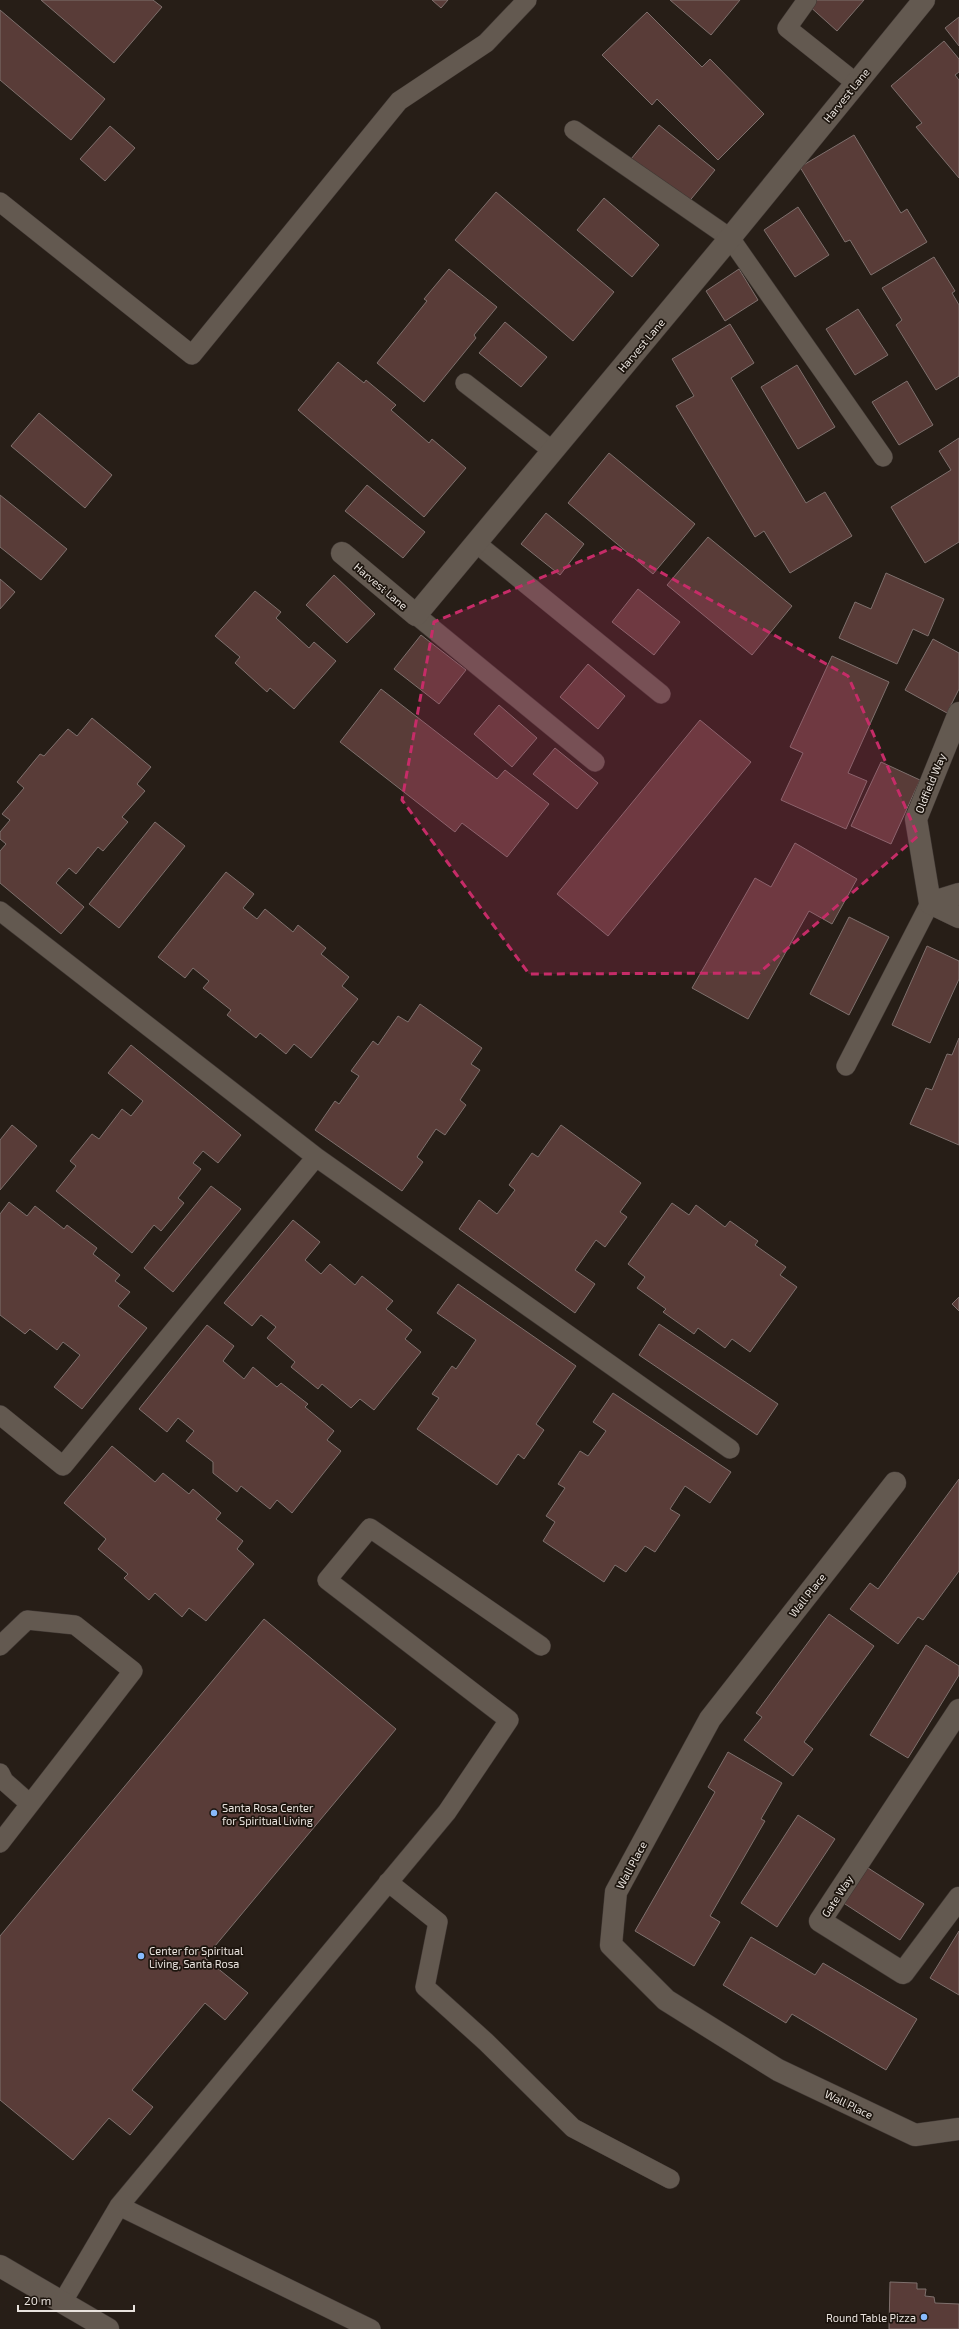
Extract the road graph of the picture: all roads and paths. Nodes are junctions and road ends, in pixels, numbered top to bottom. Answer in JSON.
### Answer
{"nodes":[{"id":1,"x":528,"y":0,"type":"edge"},
{"id":2,"x":807,"y":0,"type":"edge"},
{"id":3,"x":924,"y":0,"type":"edge"},
{"id":4,"x":856,"y":83,"type":"junction"},
{"id":5,"x":574,"y":130,"type":"dead end"},
{"id":6,"x":0,"y":202,"type":"edge"},
{"id":7,"x":730,"y":238,"type":"junction"},
{"id":8,"x":465,"y":384,"type":"dead end"},
{"id":9,"x":553,"y":450,"type":"junction"},
{"id":10,"x":883,"y":457,"type":"dead end"},
{"id":11,"x":476,"y":543,"type":"junction"},
{"id":12,"x":342,"y":553,"type":"dead end"},
{"id":13,"x":416,"y":615,"type":"junction"},
{"id":14,"x":661,"y":694,"type":"dead end"},
{"id":15,"x":959,"y":713,"type":"edge"},
{"id":16,"x":595,"y":762,"type":"dead end"},
{"id":17,"x":959,"y":894,"type":"edge"},
{"id":18,"x":930,"y":903,"type":"junction"},
{"id":19,"x":0,"y":911,"type":"edge"},
{"id":20,"x":959,"y":917,"type":"edge"},
{"id":21,"x":846,"y":1066,"type":"dead end"},
{"id":22,"x":316,"y":1157,"type":"junction"},
{"id":23,"x":0,"y":1415,"type":"edge"},
{"id":24,"x":730,"y":1449,"type":"dead end"},
{"id":25,"x":895,"y":1483,"type":"dead end"},
{"id":26,"x":0,"y":1646,"type":"edge"},
{"id":27,"x":540,"y":1646,"type":"dead end"},
{"id":28,"x":959,"y":1710,"type":"edge"},
{"id":29,"x":0,"y":1773,"type":"edge"},
{"id":30,"x":30,"y":1804,"type":"junction"},
{"id":31,"x":0,"y":1843,"type":"edge"},
{"id":32,"x":388,"y":1882,"type":"junction"},
{"id":33,"x":959,"y":1898,"type":"edge"},
{"id":34,"x":959,"y":2129,"type":"edge"},
{"id":35,"x":670,"y":2179,"type":"dead end"},
{"id":36,"x":119,"y":2206,"type":"junction"},
{"id":37,"x":0,"y":2266,"type":"edge"},
{"id":38,"x":62,"y":2303,"type":"junction"},
{"id":39,"x":108,"y":2329,"type":"edge"},
{"id":40,"x":371,"y":2329,"type":"edge"}],
"edges":[{"from":1,"to":6,"type":"lane"},
{"from":2,"to":4,"type":"lane"},
{"from":3,"to":4,"type":"street","name":"Harvest Lane"},
{"from":4,"to":7,"type":"street","name":"Harvest Lane"},
{"from":5,"to":7,"type":"lane"},
{"from":7,"to":9,"type":"street","name":"Harvest Lane"},
{"from":7,"to":10,"type":"lane"},
{"from":8,"to":9,"type":"lane"},
{"from":9,"to":11,"type":"street","name":"Harvest Lane"},
{"from":11,"to":13,"type":"street","name":"Harvest Lane"},
{"from":11,"to":14,"type":"lane"},
{"from":12,"to":13,"type":"street","name":"Harvest Lane"},
{"from":13,"to":16,"type":"lane"},
{"from":15,"to":18,"type":"street","name":"Oldfield Way"},
{"from":17,"to":18,"type":"street"},
{"from":18,"to":20,"type":"street"},
{"from":18,"to":21,"type":"lane"},
{"from":19,"to":22,"type":"lane"},
{"from":22,"to":23,"type":"lane"},
{"from":22,"to":24,"type":"lane"},
{"from":25,"to":34,"type":"street","name":"Wall Place"},
{"from":26,"to":30,"type":"lane"},
{"from":27,"to":32,"type":"lane"},
{"from":28,"to":33,"type":"street","name":"Gate Way"},
{"from":29,"to":30,"type":"lane"},
{"from":30,"to":31,"type":"lane"},
{"from":32,"to":35,"type":"lane"},
{"from":32,"to":36,"type":"lane"},
{"from":36,"to":38,"type":"lane"},
{"from":36,"to":40,"type":"lane"},
{"from":37,"to":38,"type":"street"},
{"from":38,"to":39,"type":"street"}]}
